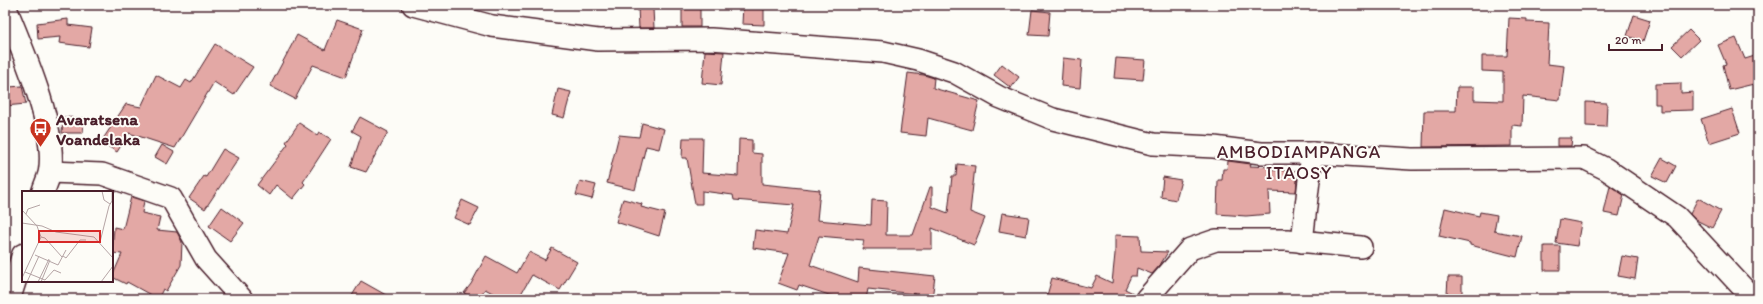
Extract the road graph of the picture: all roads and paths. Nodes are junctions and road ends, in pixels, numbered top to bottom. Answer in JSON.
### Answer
{"nodes":[{"id":1,"x":413,"y":5,"type":"edge"},
{"id":2,"x":5,"y":7,"type":"edge"},
{"id":3,"x":1312,"y":153,"type":"junction"},
{"id":4,"x":50,"y":172,"type":"junction"},
{"id":5,"x":43,"y":191,"type":"edge"},
{"id":6,"x":1302,"y":242,"type":"junction"},
{"id":7,"x":1361,"y":247,"type":"dead end"},
{"id":8,"x":22,"y":258,"type":"edge"},
{"id":9,"x":9,"y":299,"type":"edge"},
{"id":10,"x":242,"y":299,"type":"edge"},
{"id":11,"x":1146,"y":299,"type":"edge"},
{"id":12,"x":1756,"y":299,"type":"edge"}],
"edges":[{"from":1,"to":3,"type":"street"},
{"from":2,"to":4,"type":"street"},
{"from":3,"to":6,"type":"street"},
{"from":3,"to":12,"type":"street"},
{"from":4,"to":5,"type":"street"},
{"from":4,"to":10,"type":"street"},
{"from":6,"to":7,"type":"street"},
{"from":6,"to":11,"type":"street"},
{"from":8,"to":9,"type":"street"}]}
